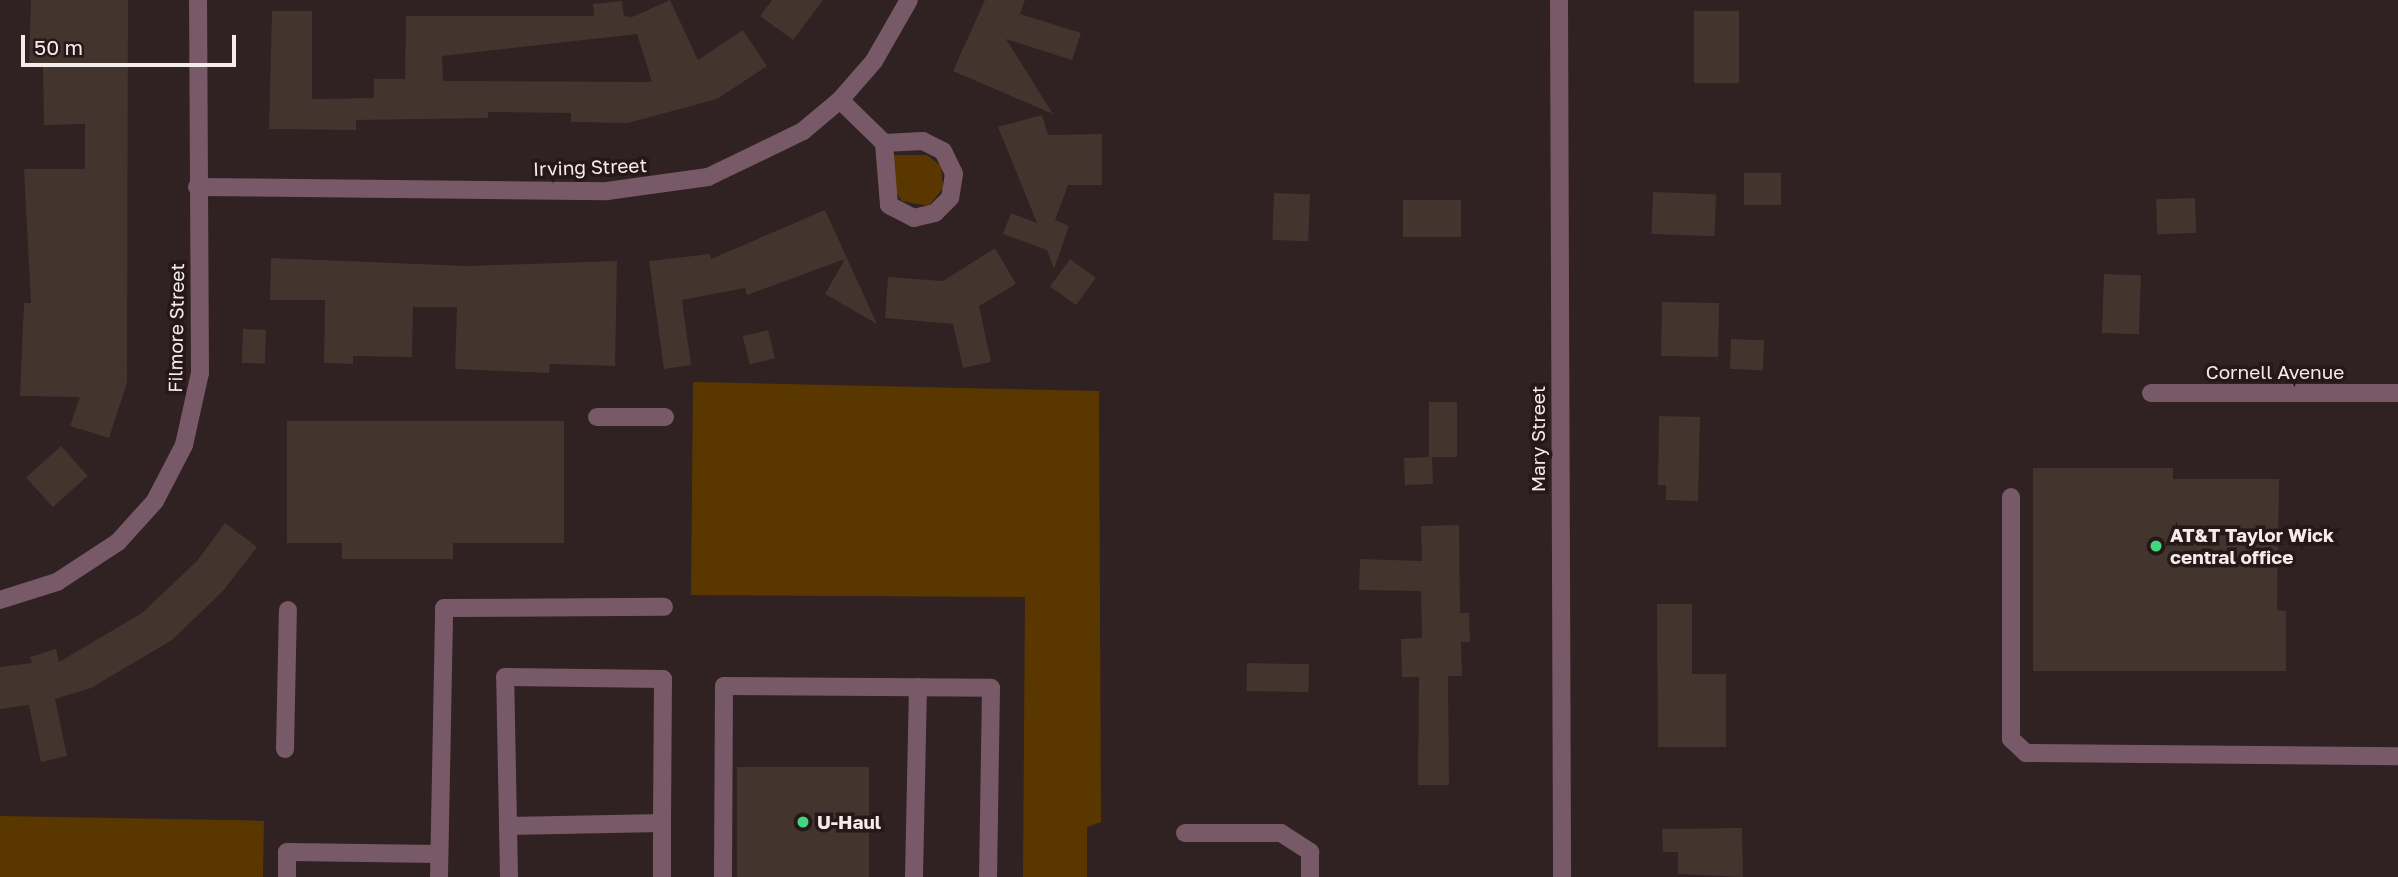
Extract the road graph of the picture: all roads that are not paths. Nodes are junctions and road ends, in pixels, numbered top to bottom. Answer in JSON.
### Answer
{"nodes":[{"id":1,"x":198,"y":0,"type":"edge"},
{"id":2,"x":909,"y":0,"type":"edge"},
{"id":3,"x":1559,"y":0,"type":"edge"},
{"id":4,"x":840,"y":100,"type":"junction"},
{"id":5,"x":884,"y":143,"type":"junction"},
{"id":6,"x":197,"y":187,"type":"junction"},
{"id":7,"x":2151,"y":393,"type":"dead end"},
{"id":8,"x":2398,"y":394,"type":"edge"},
{"id":9,"x":597,"y":417,"type":"dead end"},
{"id":10,"x":665,"y":417,"type":"dead end"},
{"id":11,"x":2011,"y":497,"type":"dead end"},
{"id":12,"x":0,"y":600,"type":"edge"},
{"id":13,"x":664,"y":607,"type":"dead end"},
{"id":14,"x":288,"y":610,"type":"dead end"},
{"id":15,"x":918,"y":687,"type":"junction"},
{"id":16,"x":285,"y":749,"type":"dead end"},
{"id":17,"x":2398,"y":756,"type":"edge"},
{"id":18,"x":662,"y":823,"type":"junction"},
{"id":19,"x":508,"y":827,"type":"junction"},
{"id":20,"x":1185,"y":833,"type":"dead end"},
{"id":21,"x":439,"y":853,"type":"junction"},
{"id":22,"x":287,"y":877,"type":"edge"},
{"id":23,"x":439,"y":877,"type":"edge"},
{"id":24,"x":509,"y":877,"type":"edge"},
{"id":25,"x":662,"y":877,"type":"edge"},
{"id":26,"x":723,"y":877,"type":"edge"},
{"id":27,"x":914,"y":877,"type":"edge"},
{"id":28,"x":988,"y":877,"type":"edge"},
{"id":29,"x":1310,"y":877,"type":"edge"},
{"id":30,"x":1562,"y":877,"type":"edge"}],
"edges":[{"from":1,"to":6,"type":"street","name":"Filmore Street"},
{"from":2,"to":4,"type":"street","name":"Irving Street"},
{"from":3,"to":30,"type":"street","name":"Mary Street"},
{"from":4,"to":5,"type":"street"},
{"from":4,"to":6,"type":"street","name":"Irving Street"},
{"from":5,"to":5,"type":"street"},
{"from":6,"to":12,"type":"street","name":"Filmore Street"},
{"from":7,"to":8,"type":"street","name":"Cornell Avenue"},
{"from":9,"to":10,"type":"street"},
{"from":11,"to":17,"type":"street"},
{"from":13,"to":21,"type":"street"},
{"from":14,"to":16,"type":"street"},
{"from":15,"to":26,"type":"street"},
{"from":15,"to":27,"type":"street"},
{"from":15,"to":28,"type":"street"},
{"from":18,"to":19,"type":"street"},
{"from":18,"to":19,"type":"street"},
{"from":18,"to":25,"type":"street"},
{"from":19,"to":24,"type":"street"},
{"from":20,"to":29,"type":"street"},
{"from":21,"to":22,"type":"street"},
{"from":21,"to":23,"type":"street"}]}
